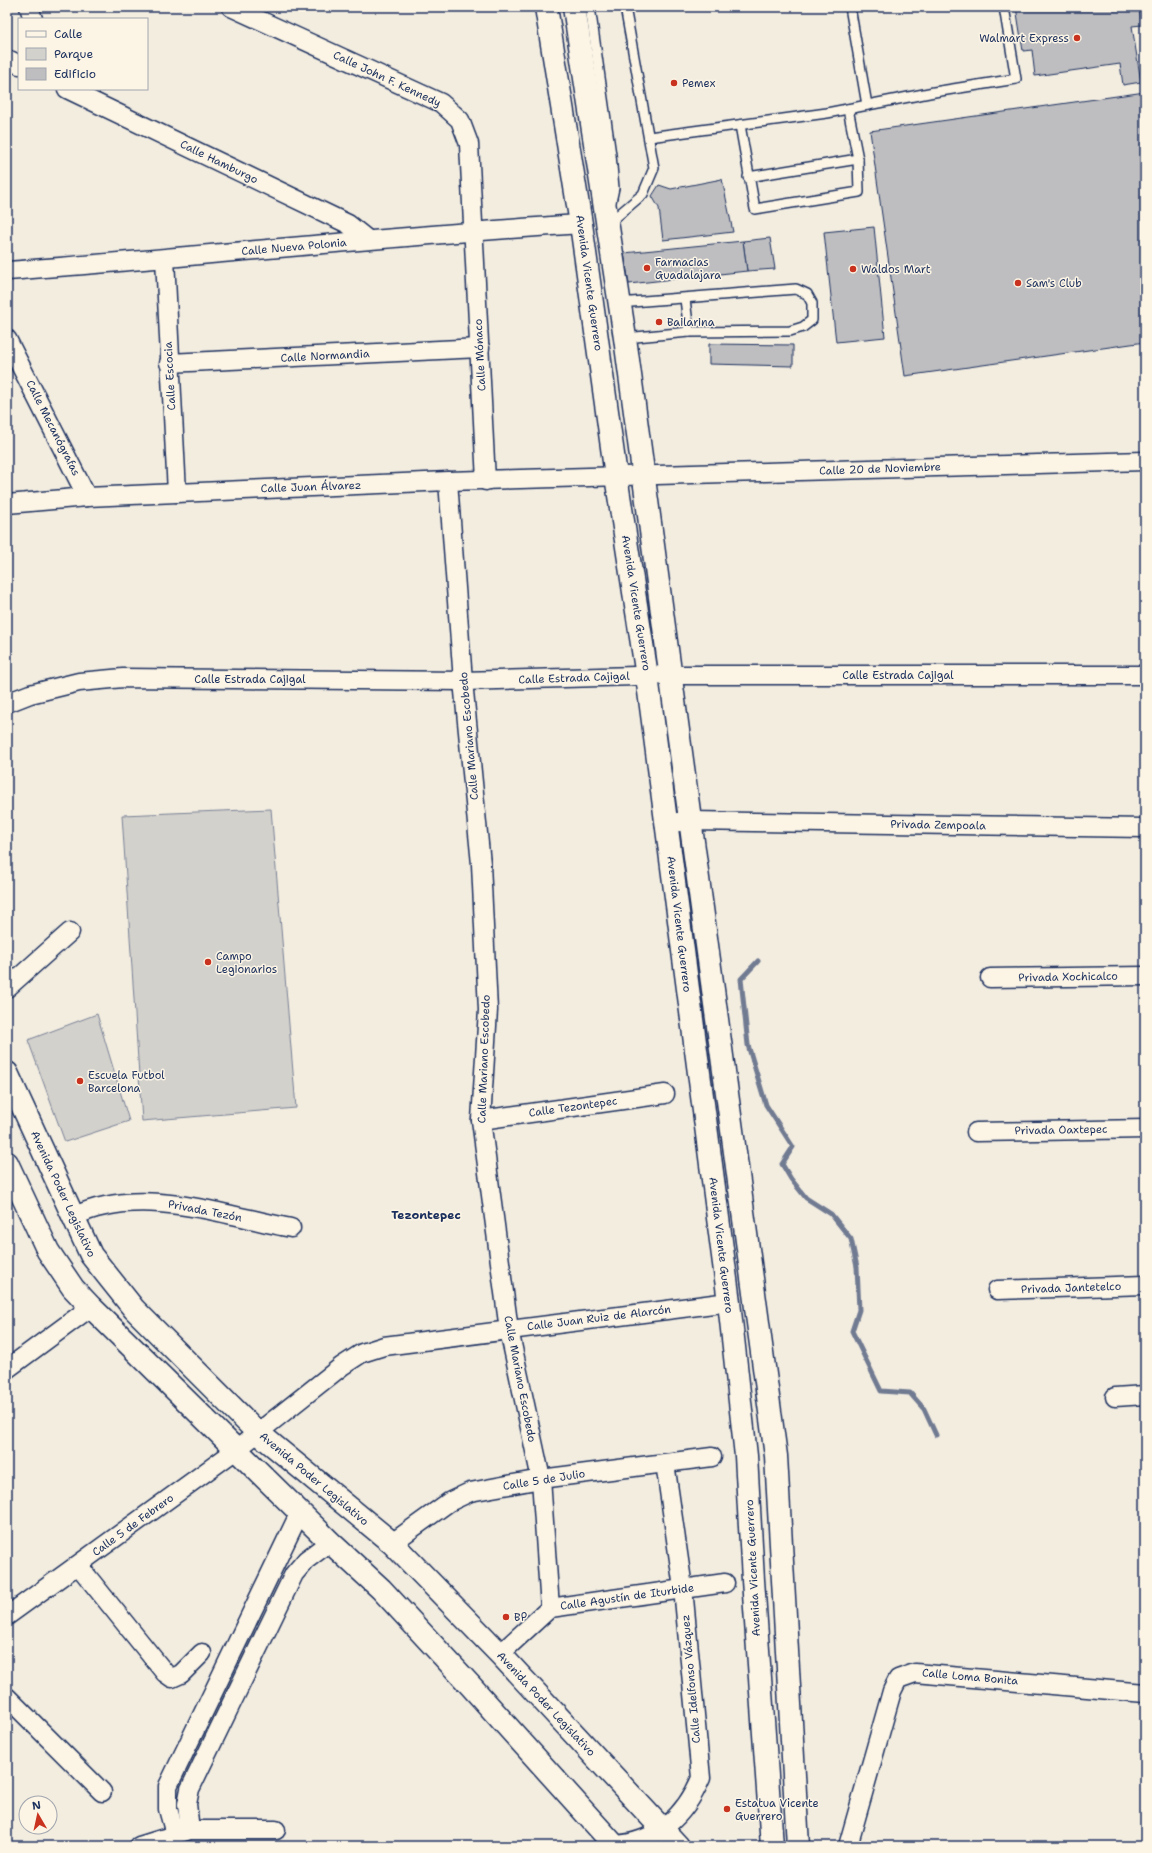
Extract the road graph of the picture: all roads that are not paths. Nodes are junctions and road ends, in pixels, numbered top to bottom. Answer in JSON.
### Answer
{"nodes":[{"id":1,"x":29,"y":7,"type":"edge"},
{"id":2,"x":231,"y":7,"type":"edge"},
{"id":3,"x":546,"y":7,"type":"edge"},
{"id":4,"x":574,"y":7,"type":"edge"},
{"id":5,"x":590,"y":7,"type":"edge"},
{"id":6,"x":625,"y":7,"type":"edge"},
{"id":7,"x":850,"y":7,"type":"edge"},
{"id":8,"x":1004,"y":7,"type":"edge"},
{"id":9,"x":33,"y":18,"type":"edge"},
{"id":10,"x":7,"y":62,"type":"edge"},
{"id":11,"x":18,"y":64,"type":"edge"},
{"id":12,"x":69,"y":90,"type":"edge"},
{"id":13,"x":867,"y":105,"type":"junction"},
{"id":14,"x":848,"y":110,"type":"junction"},
{"id":15,"x":740,"y":125,"type":"junction"},
{"id":16,"x":650,"y":137,"type":"junction"},
{"id":17,"x":858,"y":159,"type":"junction"},
{"id":18,"x":748,"y":177,"type":"junction"},
{"id":19,"x":608,"y":220,"type":"junction"},
{"id":20,"x":581,"y":224,"type":"junction"},
{"id":21,"x":473,"y":230,"type":"junction"},
{"id":22,"x":368,"y":240,"type":"junction"},
{"id":23,"x":165,"y":259,"type":"junction"},
{"id":24,"x":7,"y":271,"type":"edge"},
{"id":25,"x":685,"y":298,"type":"junction"},
{"id":26,"x":618,"y":304,"type":"junction"},
{"id":27,"x":689,"y":332,"type":"junction"},
{"id":28,"x":7,"y":338,"type":"edge"},
{"id":29,"x":625,"y":338,"type":"junction"},
{"id":30,"x":480,"y":348,"type":"junction"},
{"id":31,"x":169,"y":363,"type":"junction"},
{"id":32,"x":1145,"y":461,"type":"edge"},
{"id":33,"x":643,"y":475,"type":"junction"},
{"id":34,"x":616,"y":476,"type":"junction"},
{"id":35,"x":448,"y":481,"type":"junction"},
{"id":36,"x":486,"y":481,"type":"junction"},
{"id":37,"x":177,"y":493,"type":"junction"},
{"id":38,"x":87,"y":497,"type":"junction"},
{"id":39,"x":7,"y":504,"type":"edge"},
{"id":40,"x":671,"y":675,"type":"junction"},
{"id":41,"x":1145,"y":675,"type":"edge"},
{"id":42,"x":647,"y":676,"type":"junction"},
{"id":43,"x":463,"y":681,"type":"junction"},
{"id":44,"x":7,"y":703,"type":"edge"},
{"id":45,"x":691,"y":821,"type":"junction"},
{"id":46,"x":666,"y":822,"type":"junction"},
{"id":47,"x":1145,"y":828,"type":"edge"},
{"id":48,"x":70,"y":932,"type":"dead end"},
{"id":49,"x":1145,"y":976,"type":"edge"},
{"id":50,"x":990,"y":978,"type":"dead end"},
{"id":51,"x":7,"y":988,"type":"edge"},
{"id":52,"x":7,"y":1073,"type":"edge"},
{"id":53,"x":665,"y":1094,"type":"dead end"},
{"id":54,"x":12,"y":1100,"type":"edge"},
{"id":55,"x":481,"y":1120,"type":"junction"},
{"id":56,"x":1145,"y":1129,"type":"edge"},
{"id":57,"x":976,"y":1132,"type":"dead end"},
{"id":58,"x":7,"y":1163,"type":"edge"},
{"id":59,"x":73,"y":1217,"type":"junction"},
{"id":60,"x":291,"y":1228,"type":"dead end"},
{"id":61,"x":1145,"y":1285,"type":"edge"},
{"id":62,"x":997,"y":1290,"type":"dead end"},
{"id":63,"x":729,"y":1302,"type":"junction"},
{"id":64,"x":91,"y":1307,"type":"junction"},
{"id":65,"x":509,"y":1330,"type":"junction"},
{"id":66,"x":7,"y":1369,"type":"edge"},
{"id":67,"x":1145,"y":1396,"type":"edge"},
{"id":68,"x":1115,"y":1397,"type":"dead end"},
{"id":69,"x":257,"y":1432,"type":"junction"},
{"id":70,"x":236,"y":1450,"type":"junction"},
{"id":71,"x":712,"y":1457,"type":"dead end"},
{"id":72,"x":665,"y":1463,"type":"junction"},
{"id":73,"x":541,"y":1479,"type":"junction"},
{"id":74,"x":300,"y":1512,"type":"junction"},
{"id":75,"x":330,"y":1542,"type":"junction"},
{"id":76,"x":392,"y":1544,"type":"junction"},
{"id":77,"x":78,"y":1565,"type":"junction"},
{"id":78,"x":724,"y":1583,"type":"dead end"},
{"id":79,"x":683,"y":1588,"type":"junction"},
{"id":80,"x":550,"y":1608,"type":"junction"},
{"id":81,"x":7,"y":1616,"type":"edge"},
{"id":82,"x":202,"y":1653,"type":"dead end"},
{"id":83,"x":500,"y":1654,"type":"junction"},
{"id":84,"x":1145,"y":1693,"type":"edge"},
{"id":85,"x":7,"y":1697,"type":"edge"},
{"id":86,"x":102,"y":1792,"type":"dead end"},
{"id":87,"x":662,"y":1828,"type":"junction"},
{"id":88,"x":276,"y":1830,"type":"dead end"},
{"id":89,"x":182,"y":1832,"type":"junction"},
{"id":90,"x":614,"y":1845,"type":"edge"},
{"id":91,"x":139,"y":1846,"type":"edge"},
{"id":92,"x":678,"y":1846,"type":"edge"},
{"id":93,"x":772,"y":1846,"type":"edge"},
{"id":94,"x":798,"y":1846,"type":"edge"},
{"id":95,"x":848,"y":1846,"type":"edge"}],
"edges":[{"from":1,"to":9,"type":"street"},
{"from":2,"to":21,"type":"street","name":"Calle John F. Kennedy"},
{"from":3,"to":20,"type":"main road","name":"Avenida Vicente Guerrero"},
{"from":4,"to":19,"type":"main road"},
{"from":5,"to":19,"type":"lane"},
{"from":6,"to":16,"type":"lane"},
{"from":7,"to":13,"type":"lane"},
{"from":8,"to":13,"type":"lane"},
{"from":10,"to":11,"type":"street"},
{"from":12,"to":22,"type":"street","name":"Calle Hamburgo"},
{"from":13,"to":14,"type":"lane"},
{"from":14,"to":15,"type":"lane"},
{"from":14,"to":17,"type":"lane"},
{"from":15,"to":16,"type":"lane"},
{"from":15,"to":18,"type":"lane"},
{"from":16,"to":19,"type":"lane"},
{"from":17,"to":18,"type":"lane"},
{"from":17,"to":18,"type":"lane"},
{"from":19,"to":26,"type":"main road"},
{"from":20,"to":21,"type":"street","name":"Calle Nueva Polonia"},
{"from":20,"to":34,"type":"main road","name":"Avenida Vicente Guerrero"},
{"from":21,"to":22,"type":"street","name":"Calle Nueva Polonia"},
{"from":21,"to":30,"type":"street","name":"Calle Mónaco"},
{"from":22,"to":23,"type":"street","name":"Calle Nueva Polonia"},
{"from":23,"to":24,"type":"street","name":"Calle Nueva Polonia"},
{"from":23,"to":31,"type":"street","name":"Calle Escocia"},
{"from":25,"to":26,"type":"lane"},
{"from":25,"to":27,"type":"lane"},
{"from":25,"to":27,"type":"lane"},
{"from":26,"to":29,"type":"main road"},
{"from":27,"to":29,"type":"lane"},
{"from":28,"to":38,"type":"street","name":"Calle Mecanógrafas"},
{"from":29,"to":33,"type":"main road"},
{"from":30,"to":31,"type":"street","name":"Calle Normandia"},
{"from":30,"to":36,"type":"street","name":"Calle Mónaco"},
{"from":31,"to":37,"type":"street","name":"Calle Escocia"},
{"from":32,"to":33,"type":"street","name":"Calle 20 de Noviembre"},
{"from":33,"to":34,"type":"street","name":"Calle 20 de Noviembre"},
{"from":33,"to":40,"type":"main road"},
{"from":34,"to":36,"type":"street","name":"Calle Juan Álvarez"},
{"from":34,"to":42,"type":"main road","name":"Avenida Vicente Guerrero"},
{"from":35,"to":36,"type":"street","name":"Calle Juan Álvarez"},
{"from":35,"to":37,"type":"street","name":"Calle Juan Álvarez"},
{"from":35,"to":43,"type":"street","name":"Calle Mariano Escobedo"},
{"from":37,"to":38,"type":"street","name":"Calle Juan Álvarez"},
{"from":38,"to":39,"type":"street","name":"Calle Juan Álvarez"},
{"from":40,"to":41,"type":"street","name":"Calle Estrada Cajigal"},
{"from":40,"to":42,"type":"street","name":"Calle Estrada Cajigal"},
{"from":40,"to":45,"type":"main road"},
{"from":42,"to":43,"type":"street","name":"Calle Estrada Cajigal"},
{"from":42,"to":46,"type":"main road","name":"Avenida Vicente Guerrero"},
{"from":43,"to":44,"type":"street","name":"Calle Estrada Cajigal"},
{"from":43,"to":55,"type":"street","name":"Calle Mariano Escobedo"},
{"from":45,"to":46,"type":"street","name":"Privada Zempoala"},
{"from":45,"to":47,"type":"street","name":"Privada Zempoala"},
{"from":45,"to":94,"type":"main road"},
{"from":46,"to":63,"type":"main road","name":"Avenida Vicente Guerrero"},
{"from":48,"to":51,"type":"street"},
{"from":49,"to":50,"type":"street","name":"Privada Xochicalco"},
{"from":52,"to":54,"type":"main road","name":"Avenida Poder Legislativo"},
{"from":53,"to":55,"type":"street","name":"Calle Tezontepec"},
{"from":54,"to":59,"type":"main road","name":"Avenida Poder Legislativo"},
{"from":55,"to":65,"type":"street","name":"Calle Mariano Escobedo"},
{"from":56,"to":57,"type":"street","name":"Privada Oaxtepec"},
{"from":58,"to":64,"type":"main road"},
{"from":59,"to":60,"type":"street","name":"Privada Tezón"},
{"from":59,"to":69,"type":"main road","name":"Avenida Poder Legislativo"},
{"from":61,"to":62,"type":"street","name":"Privada Jantetelco"},
{"from":63,"to":65,"type":"street","name":"Calle Juan Ruiz de Alarcón"},
{"from":63,"to":93,"type":"main road","name":"Avenida Vicente Guerrero"},
{"from":64,"to":66,"type":"street"},
{"from":64,"to":70,"type":"main road"},
{"from":65,"to":69,"type":"street","name":"Calle Juan Ruiz de Alarcón"},
{"from":65,"to":73,"type":"street","name":"Calle Mariano Escobedo"},
{"from":67,"to":68,"type":"street"},
{"from":69,"to":70,"type":"street","name":"Calle 5 de Febrero"},
{"from":69,"to":76,"type":"main road","name":"Avenida Poder Legislativo"},
{"from":70,"to":74,"type":"main road"},
{"from":70,"to":77,"type":"street","name":"Calle 5 de Febrero"},
{"from":71,"to":72,"type":"street","name":"Calle 5 de Julio"},
{"from":72,"to":73,"type":"street","name":"Calle 5 de Julio"},
{"from":72,"to":79,"type":"street","name":"Calle Idelfonso Vázquez"},
{"from":73,"to":76,"type":"street","name":"Calle 5 de Julio"},
{"from":73,"to":80,"type":"street","name":"Calle Mariano Escobedo"},
{"from":74,"to":75,"type":"main road"},
{"from":74,"to":89,"type":"street"},
{"from":75,"to":89,"type":"street"},
{"from":75,"to":90,"type":"main road"},
{"from":76,"to":83,"type":"main road","name":"Avenida Poder Legislativo"},
{"from":77,"to":81,"type":"street","name":"Calle 5 de Febrero"},
{"from":77,"to":82,"type":"street"},
{"from":78,"to":79,"type":"street","name":"Calle Agustín de Iturbide"},
{"from":79,"to":80,"type":"street","name":"Calle Agustín de Iturbide"},
{"from":79,"to":87,"type":"street","name":"Calle Idelfonso Vázquez"},
{"from":80,"to":83,"type":"street","name":"Calle Agustín de Iturbide"},
{"from":83,"to":87,"type":"main road","name":"Avenida Poder Legislativo"},
{"from":84,"to":95,"type":"street","name":"Calle Loma Bonita"},
{"from":85,"to":86,"type":"street"},
{"from":87,"to":90,"type":"street","name":"Calle Idelfonso Vázquez"},
{"from":87,"to":92,"type":"main road","name":"Avenida Poder Legislativo"},
{"from":88,"to":89,"type":"street"},
{"from":89,"to":91,"type":"street"}]}
